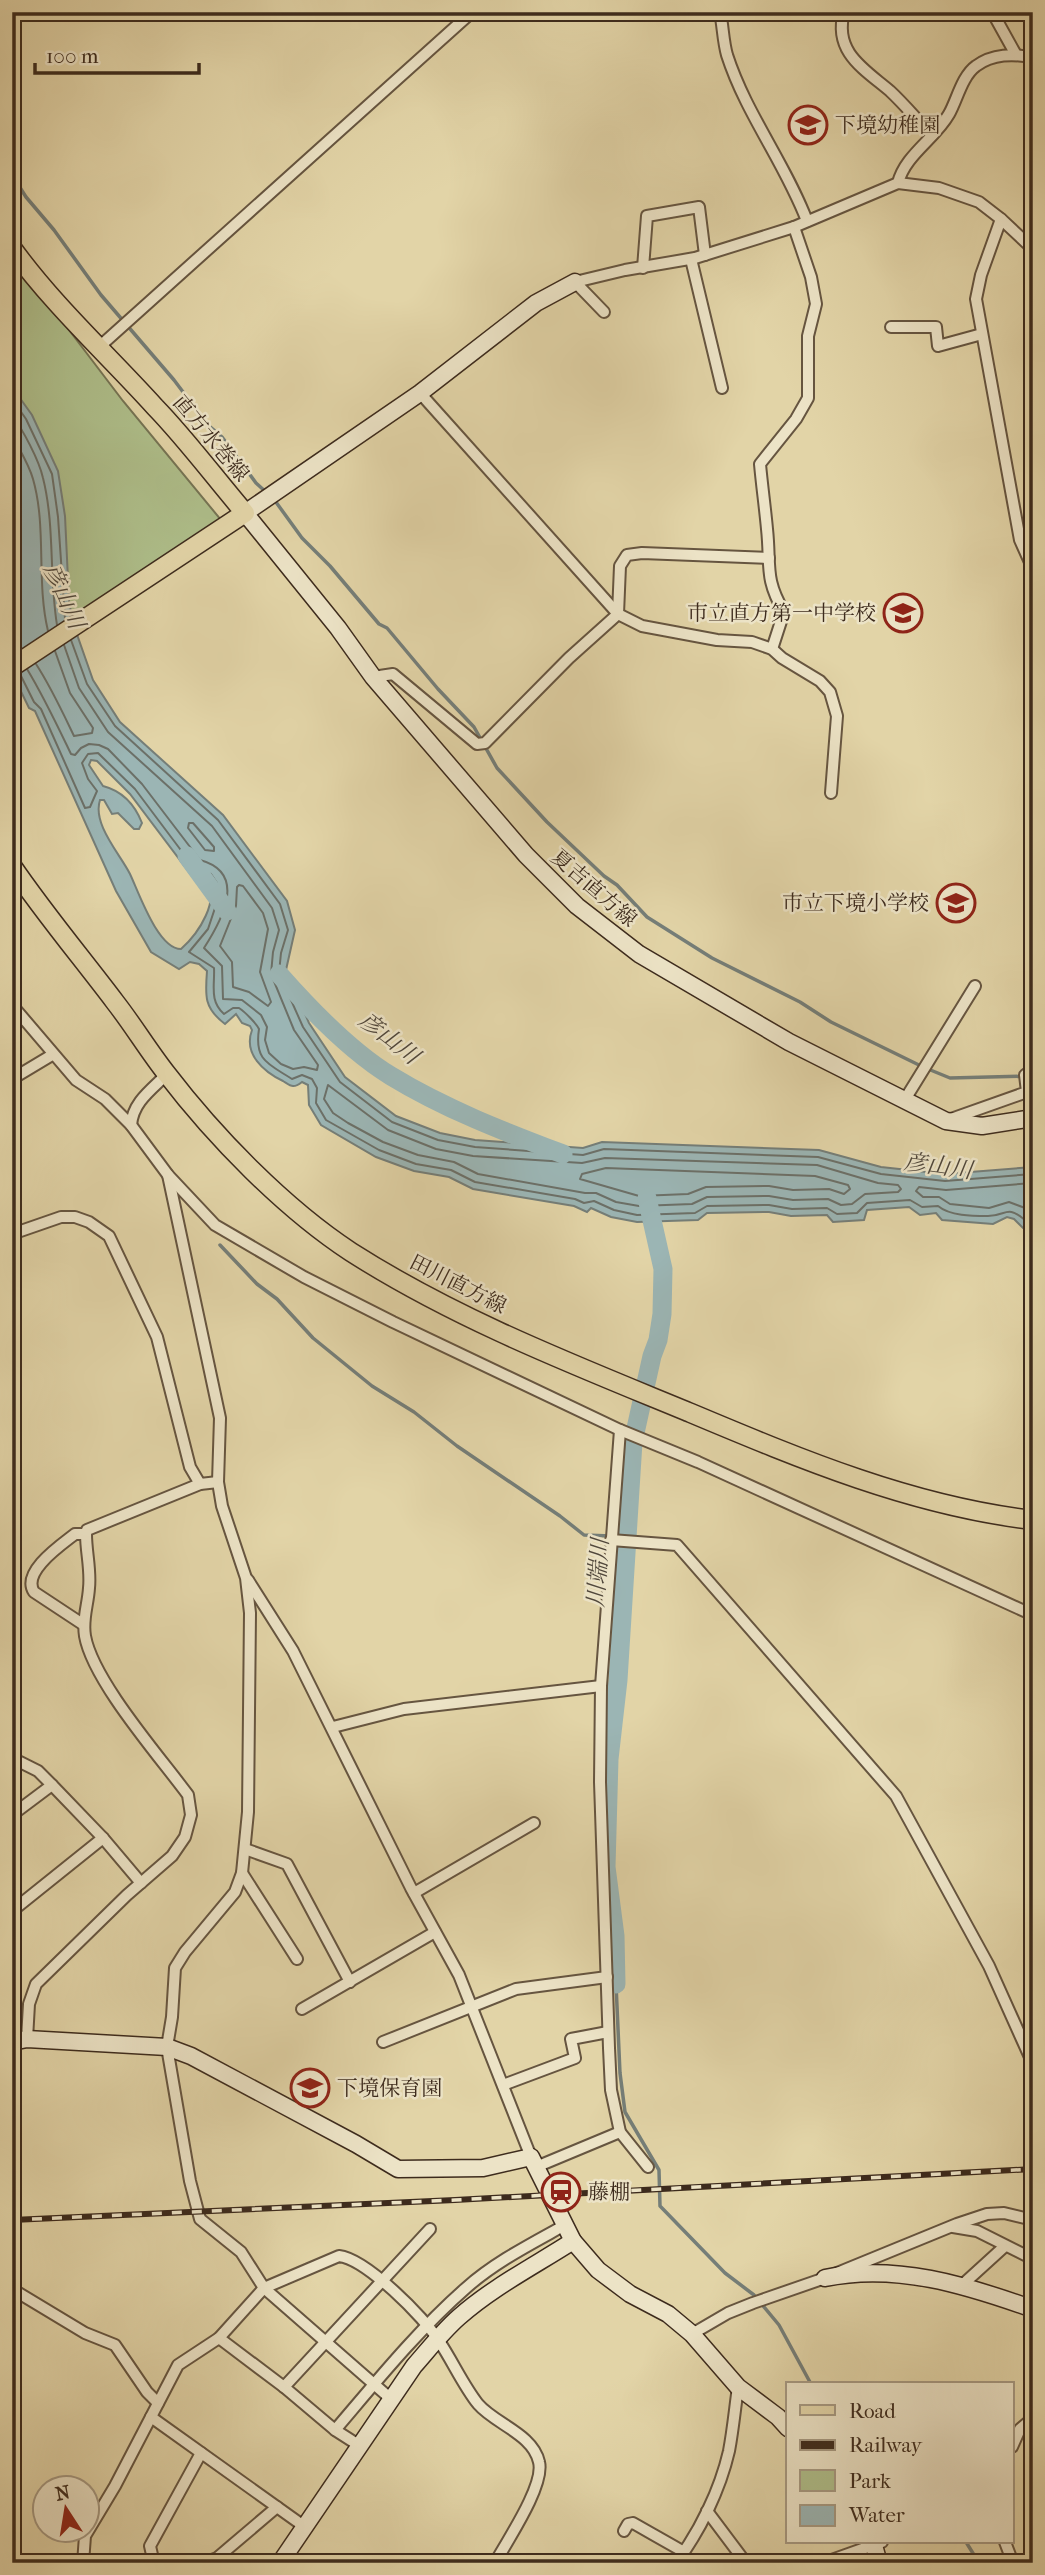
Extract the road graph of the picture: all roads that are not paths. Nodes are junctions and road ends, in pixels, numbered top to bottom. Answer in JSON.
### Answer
{"nodes":[{"id":1,"x":472,"y":12,"type":"edge"},
{"id":2,"x":719,"y":12,"type":"edge"},
{"id":3,"x":844,"y":12,"type":"edge"},
{"id":4,"x":987,"y":12,"type":"edge"},
{"id":5,"x":1015,"y":53,"type":"junction"},
{"id":6,"x":1033,"y":58,"type":"edge"},
{"id":7,"x":932,"y":135,"type":"junction"},
{"id":8,"x":898,"y":183,"type":"junction"},
{"id":9,"x":1001,"y":219,"type":"junction"},
{"id":10,"x":807,"y":221,"type":"junction"},
{"id":11,"x":794,"y":227,"type":"junction"},
{"id":12,"x":1033,"y":233,"type":"edge"},
{"id":13,"x":1021,"y":238,"type":"junction"},
{"id":14,"x":12,"y":248,"type":"edge"},
{"id":15,"x":1033,"y":249,"type":"edge"},
{"id":16,"x":705,"y":255,"type":"junction"},
{"id":17,"x":691,"y":259,"type":"junction"},
{"id":18,"x":643,"y":268,"type":"junction"},
{"id":19,"x":575,"y":282,"type":"junction"},
{"id":20,"x":604,"y":312,"type":"dead end"},
{"id":21,"x":891,"y":327,"type":"dead end"},
{"id":22,"x":982,"y":334,"type":"junction"},
{"id":23,"x":98,"y":348,"type":"junction"},
{"id":24,"x":722,"y":388,"type":"dead end"},
{"id":25,"x":420,"y":393,"type":"junction"},
{"id":26,"x":237,"y":518,"type":"junction"},
{"id":27,"x":769,"y":558,"type":"junction"},
{"id":28,"x":1033,"y":569,"type":"edge"},
{"id":29,"x":618,"y":614,"type":"junction"},
{"id":30,"x":772,"y":649,"type":"junction"},
{"id":31,"x":12,"y":667,"type":"edge"},
{"id":32,"x":373,"y":677,"type":"junction"},
{"id":33,"x":831,"y":793,"type":"dead end"},
{"id":34,"x":12,"y":866,"type":"edge"},
{"id":35,"x":975,"y":986,"type":"dead end"},
{"id":36,"x":12,"y":1004,"type":"edge"},
{"id":37,"x":52,"y":1055,"type":"junction"},
{"id":38,"x":1033,"y":1069,"type":"edge"},
{"id":39,"x":167,"y":1074,"type":"junction"},
{"id":40,"x":12,"y":1079,"type":"edge"},
{"id":41,"x":904,"y":1101,"type":"junction"},
{"id":42,"x":1033,"y":1118,"type":"edge"},
{"id":43,"x":946,"y":1121,"type":"junction"},
{"id":44,"x":131,"y":1125,"type":"junction"},
{"id":45,"x":168,"y":1175,"type":"junction"},
{"id":46,"x":12,"y":1234,"type":"edge"},
{"id":47,"x":620,"y":1430,"type":"junction"},
{"id":48,"x":218,"y":1482,"type":"junction"},
{"id":49,"x":200,"y":1484,"type":"junction"},
{"id":50,"x":1033,"y":1520,"type":"edge"},
{"id":51,"x":86,"y":1534,"type":"junction"},
{"id":52,"x":611,"y":1540,"type":"junction"},
{"id":53,"x":246,"y":1578,"type":"junction"},
{"id":54,"x":1033,"y":1615,"type":"edge"},
{"id":55,"x":84,"y":1625,"type":"junction"},
{"id":56,"x":601,"y":1686,"type":"junction"},
{"id":57,"x":333,"y":1727,"type":"junction"},
{"id":58,"x":12,"y":1758,"type":"edge"},
{"id":59,"x":52,"y":1785,"type":"junction"},
{"id":60,"x":12,"y":1815,"type":"edge"},
{"id":61,"x":534,"y":1823,"type":"dead end"},
{"id":62,"x":103,"y":1838,"type":"junction"},
{"id":63,"x":244,"y":1849,"type":"junction"},
{"id":64,"x":242,"y":1874,"type":"junction"},
{"id":65,"x":141,"y":1883,"type":"junction"},
{"id":66,"x":414,"y":1893,"type":"junction"},
{"id":67,"x":12,"y":1911,"type":"edge"},
{"id":68,"x":435,"y":1932,"type":"junction"},
{"id":69,"x":297,"y":1959,"type":"dead end"},
{"id":70,"x":607,"y":1977,"type":"junction"},
{"id":71,"x":349,"y":1982,"type":"junction"},
{"id":72,"x":472,"y":2006,"type":"junction"},
{"id":73,"x":302,"y":2009,"type":"dead end"},
{"id":74,"x":608,"y":2032,"type":"junction"},
{"id":75,"x":19,"y":2041,"type":"edge"},
{"id":76,"x":383,"y":2042,"type":"dead end"},
{"id":77,"x":167,"y":2047,"type":"junction"},
{"id":78,"x":1033,"y":2064,"type":"edge"},
{"id":79,"x":503,"y":2085,"type":"junction"},
{"id":80,"x":620,"y":2132,"type":"junction"},
{"id":81,"x":534,"y":2162,"type":"junction"},
{"id":82,"x":648,"y":2168,"type":"dead end"},
{"id":83,"x":1033,"y":2220,"type":"edge"},
{"id":84,"x":565,"y":2225,"type":"junction"},
{"id":85,"x":950,"y":2227,"type":"junction"},
{"id":86,"x":430,"y":2229,"type":"dead end"},
{"id":87,"x":573,"y":2241,"type":"junction"},
{"id":88,"x":1005,"y":2246,"type":"junction"},
{"id":89,"x":1033,"y":2259,"type":"edge"},
{"id":90,"x":825,"y":2278,"type":"junction"},
{"id":91,"x":381,"y":2280,"type":"junction"},
{"id":92,"x":960,"y":2287,"type":"junction"},
{"id":93,"x":264,"y":2288,"type":"junction"},
{"id":94,"x":12,"y":2289,"type":"edge"},
{"id":95,"x":1033,"y":2309,"type":"edge"},
{"id":96,"x":433,"y":2332,"type":"junction"},
{"id":97,"x":691,"y":2334,"type":"junction"},
{"id":98,"x":219,"y":2338,"type":"junction"},
{"id":99,"x":325,"y":2341,"type":"junction"},
{"id":100,"x":374,"y":2384,"type":"junction"},
{"id":101,"x":284,"y":2387,"type":"junction"},
{"id":102,"x":738,"y":2387,"type":"junction"},
{"id":103,"x":391,"y":2399,"type":"junction"},
{"id":104,"x":158,"y":2403,"type":"junction"},
{"id":105,"x":151,"y":2417,"type":"junction"},
{"id":106,"x":1033,"y":2418,"type":"edge"},
{"id":107,"x":786,"y":2426,"type":"edge"},
{"id":108,"x":335,"y":2430,"type":"junction"},
{"id":109,"x":1014,"y":2442,"type":"edge"},
{"id":110,"x":360,"y":2446,"type":"junction"},
{"id":111,"x":201,"y":2453,"type":"junction"},
{"id":112,"x":277,"y":2507,"type":"junction"},
{"id":113,"x":707,"y":2511,"type":"junction"},
{"id":114,"x":305,"y":2527,"type":"junction"},
{"id":115,"x":624,"y":2531,"type":"dead end"},
{"id":116,"x":874,"y":2544,"type":"edge"},
{"id":117,"x":877,"y":2544,"type":"edge"},
{"id":118,"x":1006,"y":2544,"type":"edge"},
{"id":119,"x":684,"y":2552,"type":"junction"},
{"id":120,"x":83,"y":2563,"type":"edge"},
{"id":121,"x":156,"y":2563,"type":"edge"},
{"id":122,"x":203,"y":2563,"type":"edge"},
{"id":123,"x":281,"y":2563,"type":"edge"},
{"id":124,"x":495,"y":2563,"type":"edge"},
{"id":125,"x":676,"y":2563,"type":"edge"},
{"id":126,"x":746,"y":2563,"type":"edge"},
{"id":127,"x":823,"y":2563,"type":"edge"},
{"id":128,"x":879,"y":2563,"type":"edge"},
{"id":129,"x":1013,"y":2563,"type":"edge"}],
"edges":[{"from":1,"to":23,"type":"street"},
{"from":2,"to":10,"type":"street"},
{"from":3,"to":7,"type":"street"},
{"from":4,"to":5,"type":"street"},
{"from":5,"to":6,"type":"street"},
{"from":5,"to":7,"type":"street"},
{"from":7,"to":8,"type":"street"},
{"from":8,"to":9,"type":"street"},
{"from":8,"to":10,"type":"street"},
{"from":9,"to":13,"type":"street"},
{"from":9,"to":22,"type":"street"},
{"from":10,"to":11,"type":"street"},
{"from":11,"to":16,"type":"street"},
{"from":11,"to":27,"type":"street"},
{"from":12,"to":13,"type":"street"},
{"from":13,"to":15,"type":"street"},
{"from":14,"to":23,"type":"main road","name":"直方水巻線"},
{"from":16,"to":17,"type":"street"},
{"from":16,"to":18,"type":"street"},
{"from":17,"to":18,"type":"street"},
{"from":17,"to":24,"type":"street"},
{"from":18,"to":19,"type":"street"},
{"from":19,"to":20,"type":"street"},
{"from":19,"to":25,"type":"street"},
{"from":21,"to":22,"type":"street"},
{"from":22,"to":28,"type":"street"},
{"from":23,"to":26,"type":"main road","name":"直方水巻線"},
{"from":25,"to":26,"type":"street"},
{"from":25,"to":29,"type":"street"},
{"from":26,"to":31,"type":"main road"},
{"from":26,"to":32,"type":"street","name":"夏吉直方線"},
{"from":27,"to":29,"type":"street"},
{"from":27,"to":30,"type":"street"},
{"from":29,"to":30,"type":"street"},
{"from":29,"to":32,"type":"street"},
{"from":30,"to":33,"type":"street"},
{"from":32,"to":41,"type":"street","name":"夏吉直方線"},
{"from":34,"to":39,"type":"main road","name":"田川直方線"},
{"from":35,"to":41,"type":"street"},
{"from":36,"to":37,"type":"street"},
{"from":37,"to":40,"type":"street"},
{"from":37,"to":44,"type":"street"},
{"from":38,"to":43,"type":"street"},
{"from":39,"to":44,"type":"street"},
{"from":39,"to":50,"type":"main road","name":"田川直方線"},
{"from":41,"to":43,"type":"street","name":"夏吉直方線"},
{"from":42,"to":43,"type":"street","name":"夏吉直方線"},
{"from":44,"to":45,"type":"street"},
{"from":45,"to":47,"type":"street"},
{"from":45,"to":48,"type":"street"},
{"from":46,"to":49,"type":"street"},
{"from":47,"to":52,"type":"street"},
{"from":47,"to":54,"type":"street"},
{"from":48,"to":49,"type":"street"},
{"from":48,"to":53,"type":"street"},
{"from":49,"to":51,"type":"street"},
{"from":51,"to":55,"type":"street"},
{"from":51,"to":55,"type":"street"},
{"from":52,"to":56,"type":"street"},
{"from":52,"to":78,"type":"street"},
{"from":53,"to":57,"type":"street"},
{"from":53,"to":63,"type":"street"},
{"from":55,"to":65,"type":"street"},
{"from":56,"to":57,"type":"street"},
{"from":56,"to":70,"type":"street"},
{"from":57,"to":66,"type":"street"},
{"from":58,"to":59,"type":"street"},
{"from":59,"to":60,"type":"street"},
{"from":59,"to":62,"type":"street"},
{"from":61,"to":66,"type":"street"},
{"from":62,"to":65,"type":"street"},
{"from":62,"to":67,"type":"street"},
{"from":63,"to":64,"type":"street"},
{"from":63,"to":71,"type":"street"},
{"from":64,"to":69,"type":"street"},
{"from":64,"to":77,"type":"street"},
{"from":65,"to":75,"type":"street"},
{"from":66,"to":68,"type":"street"},
{"from":68,"to":71,"type":"street"},
{"from":68,"to":72,"type":"street"},
{"from":70,"to":72,"type":"street"},
{"from":70,"to":74,"type":"street"},
{"from":71,"to":73,"type":"street"},
{"from":72,"to":76,"type":"street"},
{"from":72,"to":79,"type":"street"},
{"from":74,"to":79,"type":"street"},
{"from":74,"to":80,"type":"street"},
{"from":75,"to":77,"type":"street"},
{"from":77,"to":81,"type":"street"},
{"from":77,"to":93,"type":"street"},
{"from":79,"to":81,"type":"street"},
{"from":80,"to":81,"type":"street"},
{"from":80,"to":82,"type":"street"},
{"from":81,"to":84,"type":"street"},
{"from":83,"to":85,"type":"street"},
{"from":84,"to":87,"type":"street"},
{"from":84,"to":96,"type":"street"},
{"from":85,"to":88,"type":"street"},
{"from":85,"to":90,"type":"street"},
{"from":86,"to":91,"type":"street"},
{"from":87,"to":96,"type":"street"},
{"from":87,"to":97,"type":"street"},
{"from":88,"to":89,"type":"street"},
{"from":88,"to":92,"type":"street"},
{"from":90,"to":92,"type":"street"},
{"from":90,"to":97,"type":"street"},
{"from":91,"to":93,"type":"street"},
{"from":91,"to":96,"type":"street"},
{"from":91,"to":99,"type":"street"},
{"from":92,"to":95,"type":"street"},
{"from":93,"to":98,"type":"street"},
{"from":93,"to":99,"type":"street"},
{"from":94,"to":104,"type":"street"},
{"from":96,"to":100,"type":"street"},
{"from":96,"to":103,"type":"street"},
{"from":96,"to":124,"type":"street"},
{"from":97,"to":102,"type":"street"},
{"from":98,"to":101,"type":"street"},
{"from":98,"to":104,"type":"street"},
{"from":99,"to":100,"type":"street"},
{"from":99,"to":101,"type":"street"},
{"from":100,"to":103,"type":"street"},
{"from":100,"to":108,"type":"street"},
{"from":101,"to":108,"type":"street"},
{"from":102,"to":107,"type":"street"},
{"from":102,"to":113,"type":"street"},
{"from":103,"to":110,"type":"street"},
{"from":104,"to":105,"type":"street"},
{"from":105,"to":111,"type":"street"},
{"from":105,"to":120,"type":"street"},
{"from":106,"to":109,"type":"street"},
{"from":108,"to":110,"type":"street"},
{"from":110,"to":114,"type":"street"},
{"from":111,"to":112,"type":"street"},
{"from":111,"to":121,"type":"street"},
{"from":112,"to":114,"type":"street"},
{"from":112,"to":122,"type":"street"},
{"from":113,"to":119,"type":"street"},
{"from":113,"to":126,"type":"street"},
{"from":114,"to":123,"type":"street"},
{"from":115,"to":119,"type":"street"},
{"from":116,"to":127,"type":"street"},
{"from":117,"to":128,"type":"street"},
{"from":118,"to":129,"type":"street"},
{"from":119,"to":125,"type":"street"}]}
